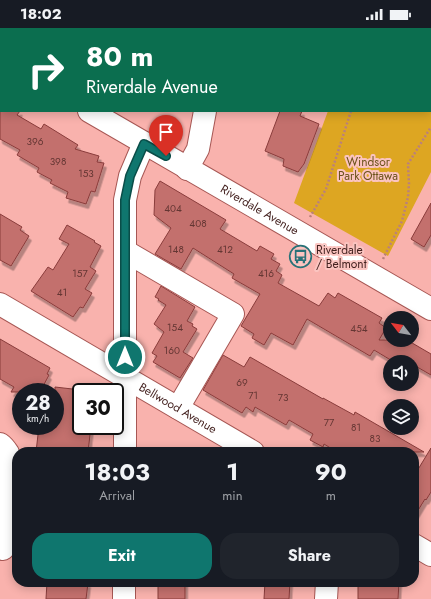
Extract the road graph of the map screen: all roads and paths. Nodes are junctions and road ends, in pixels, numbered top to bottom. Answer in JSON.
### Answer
{"nodes":[{"id":1,"x":91,"y":112,"type":"edge"},
{"id":2,"x":205,"y":112,"type":"edge"},
{"id":3,"x":351,"y":112,"type":"edge"},
{"id":4,"x":431,"y":127,"type":"edge"},
{"id":5,"x":144,"y":144,"type":"junction"},
{"id":6,"x":187,"y":169,"type":"junction"},
{"id":7,"x":301,"y":234,"type":"junction"},
{"id":8,"x":125,"y":251,"type":"junction"},
{"id":9,"x":374,"y":277,"type":"junction"},
{"id":10,"x":0,"y":304,"type":"edge"},
{"id":11,"x":431,"y":309,"type":"edge"},
{"id":12,"x":125,"y":377,"type":"junction"},
{"id":13,"x":178,"y":408,"type":"junction"},
{"id":14,"x":0,"y":444,"type":"edge"},
{"id":15,"x":125,"y":447,"type":"edge"},
{"id":16,"x":244,"y":447,"type":"edge"},
{"id":17,"x":419,"y":547,"type":"edge"},
{"id":18,"x":7,"y":549,"type":"edge"},
{"id":19,"x":431,"y":554,"type":"edge"},
{"id":20,"x":124,"y":587,"type":"edge"},
{"id":21,"x":327,"y":587,"type":"edge"},
{"id":22,"x":124,"y":599,"type":"edge"},
{"id":23,"x":326,"y":599,"type":"edge"}],
"edges":[{"from":1,"to":5,"type":"street","name":"Riverdale Avenue"},
{"from":2,"to":6,"type":"street"},
{"from":3,"to":7,"type":"path"},
{"from":4,"to":9,"type":"path"},
{"from":5,"to":6,"type":"street","name":"Riverdale Avenue"},
{"from":5,"to":8,"type":"street"},
{"from":6,"to":7,"type":"street","name":"Riverdale Avenue"},
{"from":7,"to":9,"type":"street","name":"Riverdale Avenue"},
{"from":8,"to":12,"type":"street"},
{"from":8,"to":13,"type":"street"},
{"from":9,"to":11,"type":"street","name":"Riverdale Avenue"},
{"from":10,"to":12,"type":"street","name":"Bellwood Avenue"},
{"from":12,"to":13,"type":"street","name":"Bellwood Avenue"},
{"from":12,"to":15,"type":"street"},
{"from":13,"to":16,"type":"street","name":"Bellwood Avenue"},
{"from":14,"to":18,"type":"street"},
{"from":17,"to":19,"type":"street"},
{"from":20,"to":22,"type":"street"},
{"from":21,"to":23,"type":"street"}]}
